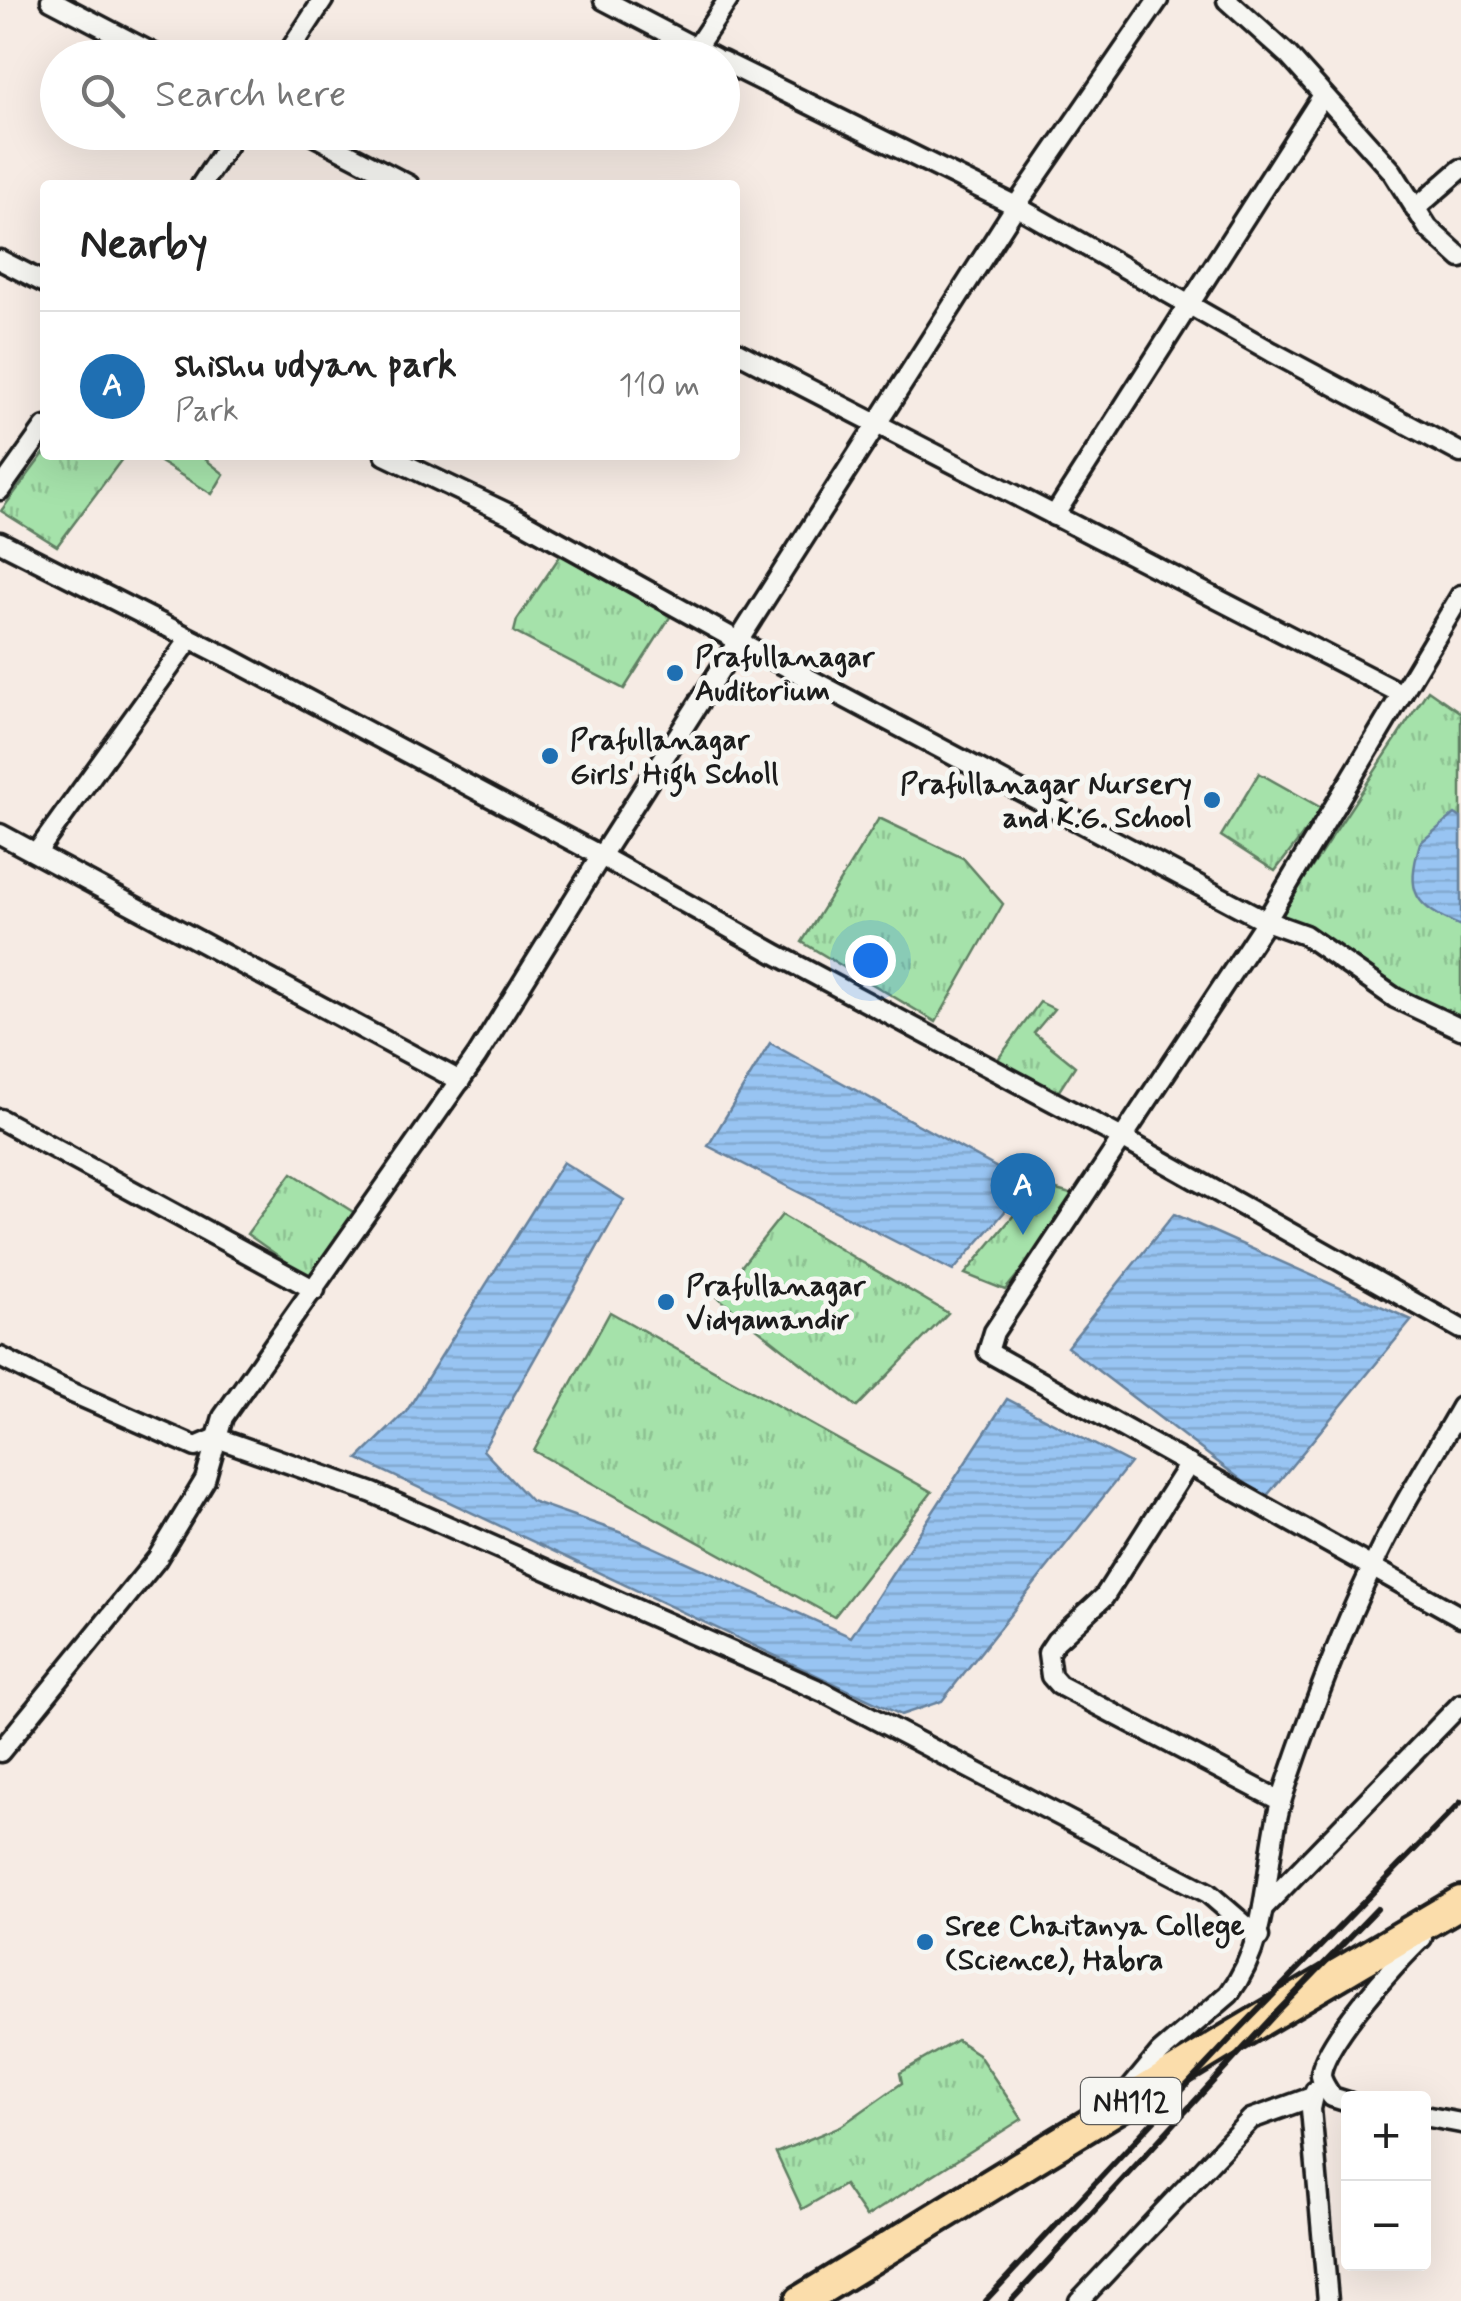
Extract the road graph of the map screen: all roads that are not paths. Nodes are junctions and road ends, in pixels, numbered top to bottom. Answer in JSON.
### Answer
{"nodes":[{"id":1,"x":51,"y":0,"type":"edge"},
{"id":2,"x":323,"y":0,"type":"edge"},
{"id":3,"x":604,"y":0,"type":"edge"},
{"id":4,"x":728,"y":0,"type":"edge"},
{"id":5,"x":1158,"y":0,"type":"edge"},
{"id":6,"x":1227,"y":0,"type":"edge"},
{"id":7,"x":87,"y":8,"type":"edge"},
{"id":8,"x":135,"y":40,"type":"edge"},
{"id":9,"x":297,"y":40,"type":"edge"},
{"id":10,"x":681,"y":40,"type":"edge"},
{"id":11,"x":701,"y":40,"type":"edge"},
{"id":12,"x":740,"y":70,"type":"edge"},
{"id":13,"x":1323,"y":95,"type":"junction"},
{"id":14,"x":224,"y":150,"type":"edge"},
{"id":15,"x":341,"y":150,"type":"edge"},
{"id":16,"x":1461,"y":169,"type":"edge"},
{"id":17,"x":204,"y":180,"type":"edge"},
{"id":18,"x":399,"y":180,"type":"edge"},
{"id":19,"x":1016,"y":206,"type":"junction"},
{"id":20,"x":1416,"y":209,"type":"junction"},
{"id":21,"x":1461,"y":258,"type":"edge"},
{"id":22,"x":0,"y":260,"type":"edge"},
{"id":23,"x":40,"y":280,"type":"edge"},
{"id":24,"x":1188,"y":304,"type":"junction"},
{"id":25,"x":740,"y":353,"type":"edge"},
{"id":26,"x":879,"y":422,"type":"junction"},
{"id":27,"x":40,"y":434,"type":"edge"},
{"id":28,"x":1461,"y":452,"type":"edge"},
{"id":29,"x":396,"y":460,"type":"edge"},
{"id":30,"x":0,"y":490,"type":"edge"},
{"id":31,"x":1054,"y":516,"type":"junction"},
{"id":32,"x":0,"y":542,"type":"edge"},
{"id":33,"x":1461,"y":595,"type":"edge"},
{"id":34,"x":190,"y":639,"type":"junction"},
{"id":35,"x":740,"y":642,"type":"junction"},
{"id":36,"x":1402,"y":694,"type":"junction"},
{"id":37,"x":0,"y":834,"type":"edge"},
{"id":38,"x":37,"y":852,"type":"junction"},
{"id":39,"x":601,"y":856,"type":"junction"},
{"id":40,"x":1266,"y":920,"type":"junction"},
{"id":41,"x":1461,"y":1028,"type":"edge"},
{"id":42,"x":460,"y":1081,"type":"junction"},
{"id":43,"x":0,"y":1119,"type":"edge"},
{"id":44,"x":1120,"y":1137,"type":"junction"},
{"id":45,"x":314,"y":1290,"type":"junction"},
{"id":46,"x":1461,"y":1329,"type":"edge"},
{"id":47,"x":0,"y":1357,"type":"edge"},
{"id":48,"x":1461,"y":1406,"type":"edge"},
{"id":49,"x":217,"y":1438,"type":"junction"},
{"id":50,"x":1188,"y":1464,"type":"junction"},
{"id":51,"x":1372,"y":1567,"type":"junction"},
{"id":52,"x":1461,"y":1617,"type":"edge"},
{"id":53,"x":1461,"y":1704,"type":"edge"},
{"id":54,"x":0,"y":1752,"type":"edge"},
{"id":55,"x":1281,"y":1801,"type":"junction"},
{"id":56,"x":1459,"y":1903,"type":"edge"},
{"id":57,"x":1263,"y":1908,"type":"junction"},
{"id":58,"x":1258,"y":1937,"type":"junction"},
{"id":59,"x":1321,"y":2077,"type":"junction"},
{"id":60,"x":1312,"y":2098,"type":"junction"},
{"id":61,"x":1341,"y":2100,"type":"edge"},
{"id":62,"x":1111,"y":2114,"type":"junction"},
{"id":63,"x":1431,"y":2117,"type":"edge"},
{"id":64,"x":1461,"y":2123,"type":"edge"},
{"id":65,"x":801,"y":2301,"type":"edge"},
{"id":66,"x":1080,"y":2301,"type":"edge"},
{"id":67,"x":1328,"y":2301,"type":"edge"}],
"edges":[{"from":1,"to":7,"type":"street"},
{"from":2,"to":9,"type":"street"},
{"from":3,"to":10,"type":"street"},
{"from":4,"to":11,"type":"street"},
{"from":5,"to":19,"type":"street"},
{"from":6,"to":13,"type":"street"},
{"from":7,"to":8,"type":"street"},
{"from":12,"to":19,"type":"street"},
{"from":13,"to":20,"type":"street"},
{"from":13,"to":24,"type":"street"},
{"from":14,"to":17,"type":"street"},
{"from":15,"to":18,"type":"street"},
{"from":16,"to":20,"type":"street"},
{"from":19,"to":24,"type":"street"},
{"from":19,"to":26,"type":"street"},
{"from":20,"to":21,"type":"street"},
{"from":22,"to":23,"type":"street"},
{"from":24,"to":28,"type":"street"},
{"from":24,"to":31,"type":"street"},
{"from":25,"to":26,"type":"street"},
{"from":26,"to":31,"type":"street"},
{"from":26,"to":35,"type":"street"},
{"from":27,"to":30,"type":"street"},
{"from":29,"to":35,"type":"street"},
{"from":31,"to":36,"type":"street"},
{"from":32,"to":34,"type":"street"},
{"from":33,"to":36,"type":"street"},
{"from":34,"to":38,"type":"street"},
{"from":34,"to":39,"type":"street"},
{"from":35,"to":39,"type":"street"},
{"from":35,"to":40,"type":"street"},
{"from":36,"to":40,"type":"street"},
{"from":37,"to":38,"type":"street"},
{"from":38,"to":42,"type":"street"},
{"from":39,"to":42,"type":"street"},
{"from":39,"to":44,"type":"street"},
{"from":40,"to":41,"type":"street"},
{"from":40,"to":44,"type":"street"},
{"from":42,"to":45,"type":"street"},
{"from":43,"to":45,"type":"street"},
{"from":44,"to":46,"type":"street"},
{"from":44,"to":50,"type":"street"},
{"from":45,"to":49,"type":"street"},
{"from":47,"to":49,"type":"street"},
{"from":48,"to":51,"type":"street"},
{"from":49,"to":54,"type":"street"},
{"from":49,"to":58,"type":"street"},
{"from":50,"to":51,"type":"street"},
{"from":50,"to":55,"type":"street"},
{"from":51,"to":52,"type":"street"},
{"from":51,"to":55,"type":"street"},
{"from":53,"to":57,"type":"street"},
{"from":55,"to":57,"type":"street"},
{"from":56,"to":59,"type":"street"},
{"from":56,"to":62,"type":"highway","number":"NH112"},
{"from":57,"to":58,"type":"street"},
{"from":58,"to":62,"type":"street"},
{"from":59,"to":60,"type":"street"},
{"from":59,"to":61,"type":"street"},
{"from":60,"to":66,"type":"street"},
{"from":60,"to":67,"type":"street"},
{"from":62,"to":65,"type":"highway","number":"NH112"},
{"from":63,"to":64,"type":"street"}]}
